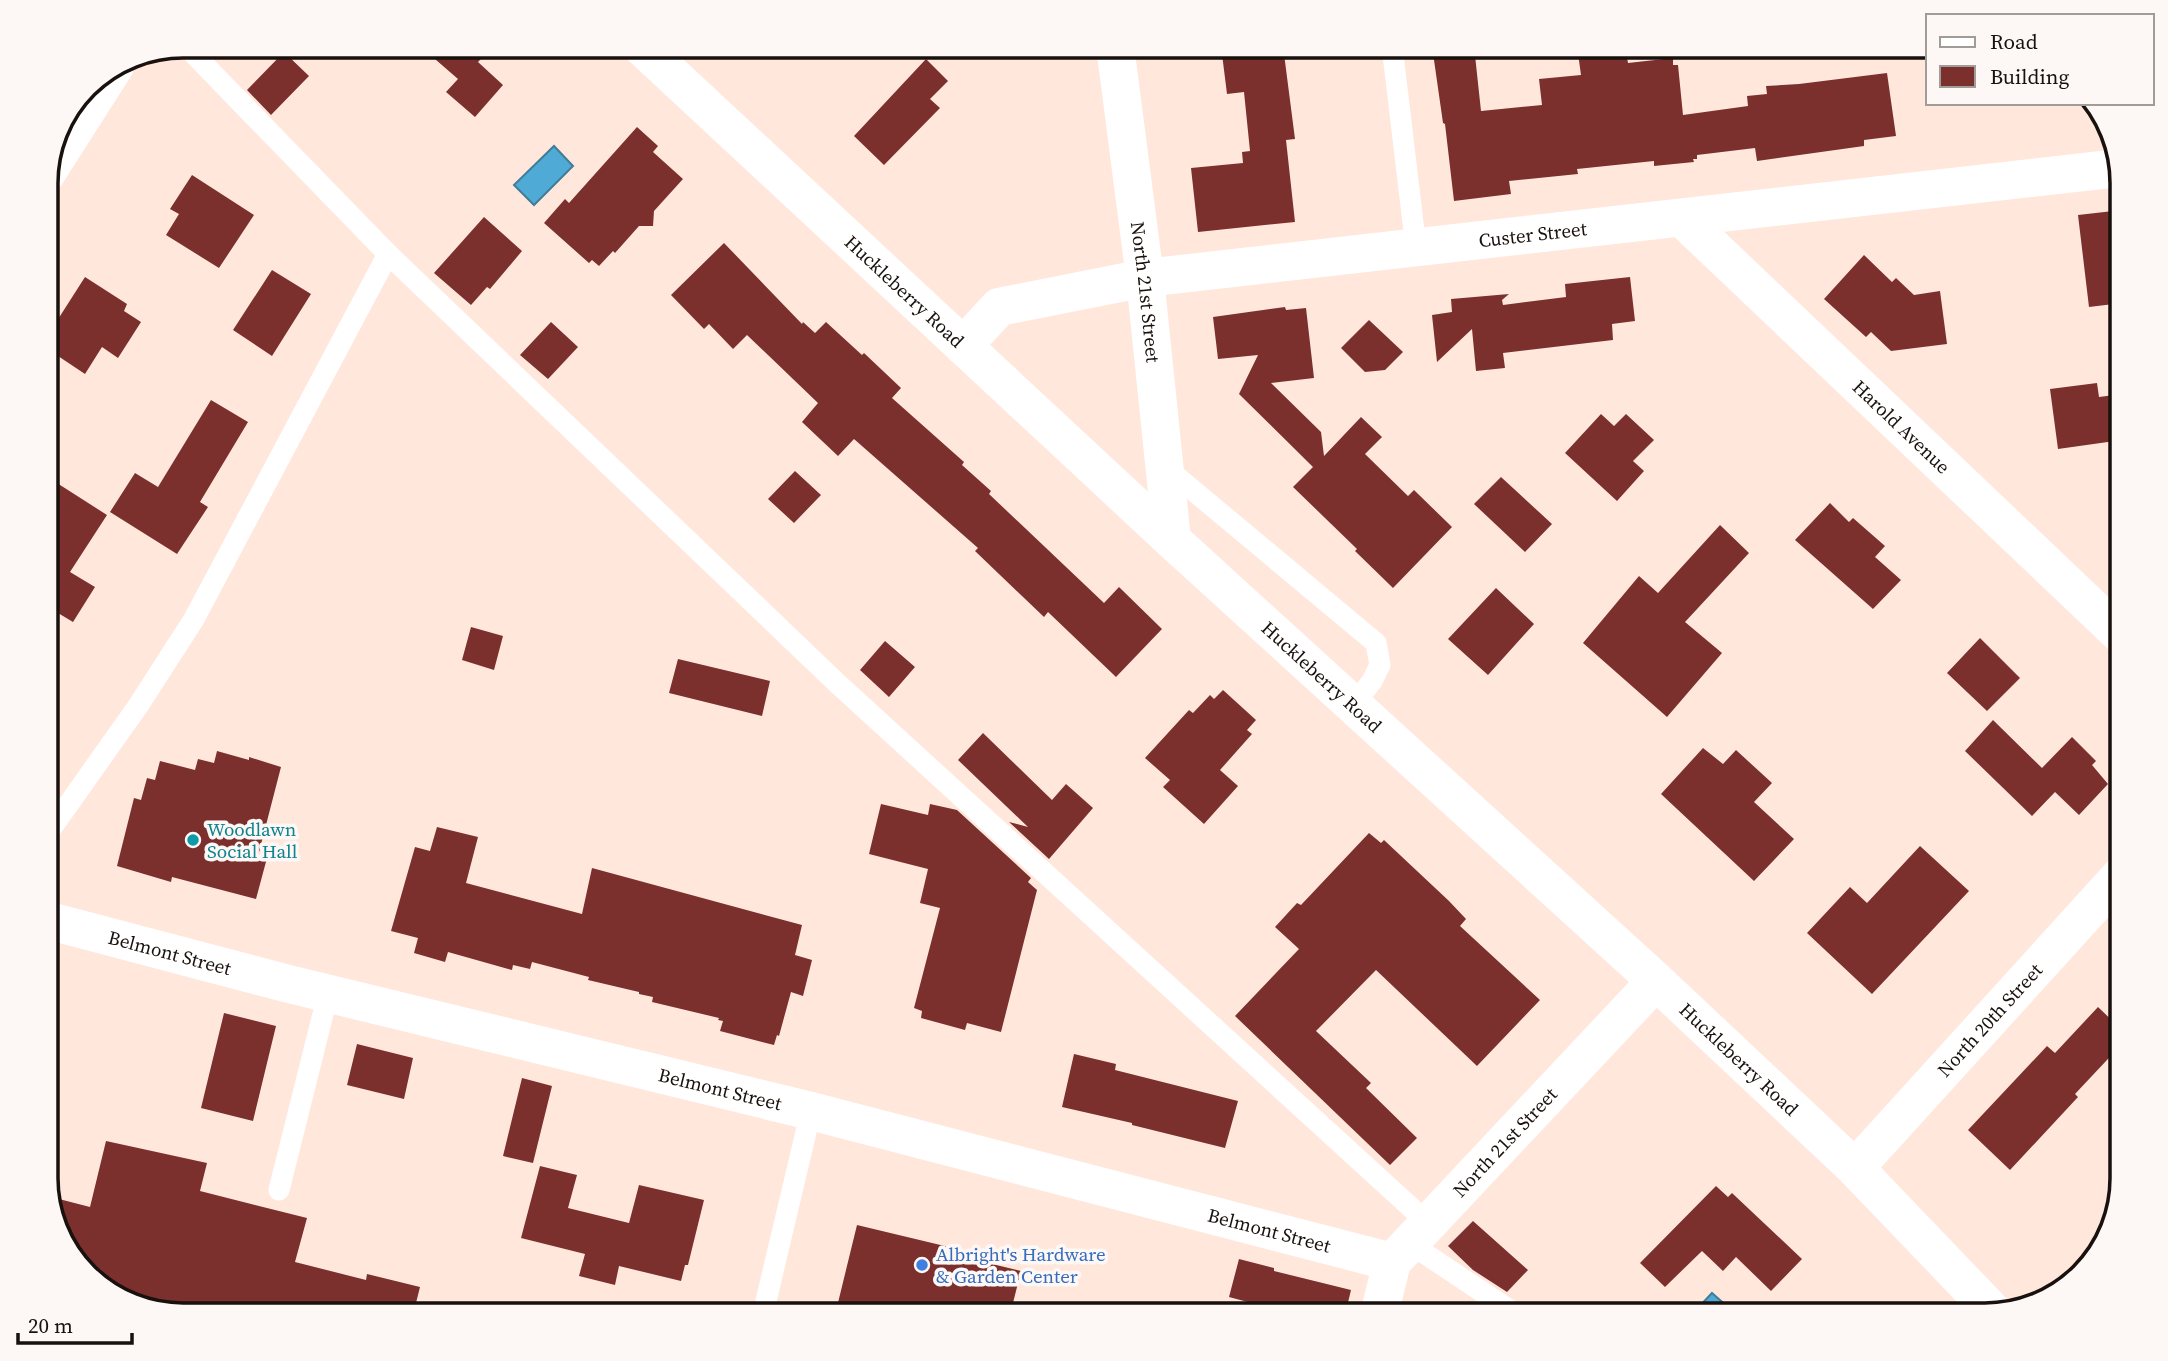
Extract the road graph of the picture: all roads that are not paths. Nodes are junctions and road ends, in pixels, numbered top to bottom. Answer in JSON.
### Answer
{"nodes":[{"id":1,"x":198,"y":58,"type":"edge"},
{"id":2,"x":653,"y":58,"type":"edge"},
{"id":3,"x":1117,"y":58,"type":"edge"},
{"id":4,"x":1393,"y":58,"type":"edge"},
{"id":5,"x":101,"y":89,"type":"edge"},
{"id":6,"x":63,"y":148,"type":"edge"},
{"id":7,"x":2110,"y":170,"type":"edge"},
{"id":8,"x":1682,"y":218,"type":"junction"},
{"id":9,"x":1416,"y":248,"type":"junction"},
{"id":10,"x":388,"y":254,"type":"junction"},
{"id":11,"x":1145,"y":278,"type":"junction"},
{"id":12,"x":963,"y":346,"type":"junction"},
{"id":13,"x":1164,"y":465,"type":"junction"},
{"id":14,"x":1172,"y":540,"type":"junction"},
{"id":15,"x":2110,"y":624,"type":"edge"},
{"id":16,"x":1353,"y":706,"type":"junction"},
{"id":17,"x":58,"y":819,"type":"edge"},
{"id":18,"x":2110,"y":888,"type":"edge"},
{"id":19,"x":58,"y":923,"type":"edge"},
{"id":20,"x":1656,"y":981,"type":"junction"},
{"id":21,"x":328,"y":994,"type":"junction"},
{"id":22,"x":811,"y":1111,"type":"junction"},
{"id":23,"x":1855,"y":1168,"type":"junction"},
{"id":24,"x":279,"y":1191,"type":"dead end"},
{"id":25,"x":1409,"y":1243,"type":"junction"},
{"id":26,"x":766,"y":1301,"type":"dead end"},
{"id":27,"x":1384,"y":1303,"type":"edge"},
{"id":28,"x":1499,"y":1303,"type":"edge"},
{"id":29,"x":1984,"y":1303,"type":"edge"}],
"edges":[{"from":1,"to":10,"type":"lane"},
{"from":2,"to":12,"type":"street","name":"Huckleberry Road"},
{"from":3,"to":11,"type":"street","name":"North 21st Street"},
{"from":4,"to":9,"type":"lane"},
{"from":5,"to":6,"type":"street"},
{"from":7,"to":8,"type":"street","name":"Custer Street"},
{"from":8,"to":9,"type":"street","name":"Custer Street"},
{"from":8,"to":15,"type":"street","name":"Harold Avenue"},
{"from":9,"to":11,"type":"street","name":"Custer Street"},
{"from":10,"to":17,"type":"lane"},
{"from":10,"to":25,"type":"lane"},
{"from":11,"to":12,"type":"street","name":"Custer Street"},
{"from":11,"to":13,"type":"street","name":"North 21st Street"},
{"from":12,"to":14,"type":"street","name":"Huckleberry Road"},
{"from":13,"to":14,"type":"street","name":"North 21st Street"},
{"from":13,"to":16,"type":"lane"},
{"from":14,"to":16,"type":"street","name":"Huckleberry Road"},
{"from":16,"to":20,"type":"street","name":"Huckleberry Road"},
{"from":18,"to":23,"type":"street","name":"North 20th Street"},
{"from":19,"to":21,"type":"street","name":"Belmont Street"},
{"from":20,"to":23,"type":"street","name":"Huckleberry Road"},
{"from":20,"to":25,"type":"street","name":"North 21st Street"},
{"from":21,"to":22,"type":"street","name":"Belmont Street"},
{"from":21,"to":24,"type":"lane"},
{"from":22,"to":25,"type":"street","name":"Belmont Street"},
{"from":22,"to":26,"type":"lane"},
{"from":23,"to":29,"type":"street","name":"Huckleberry Road"},
{"from":25,"to":27,"type":"street","name":"North 21st Street"},
{"from":25,"to":28,"type":"lane","name":"Belmont Street"}]}
